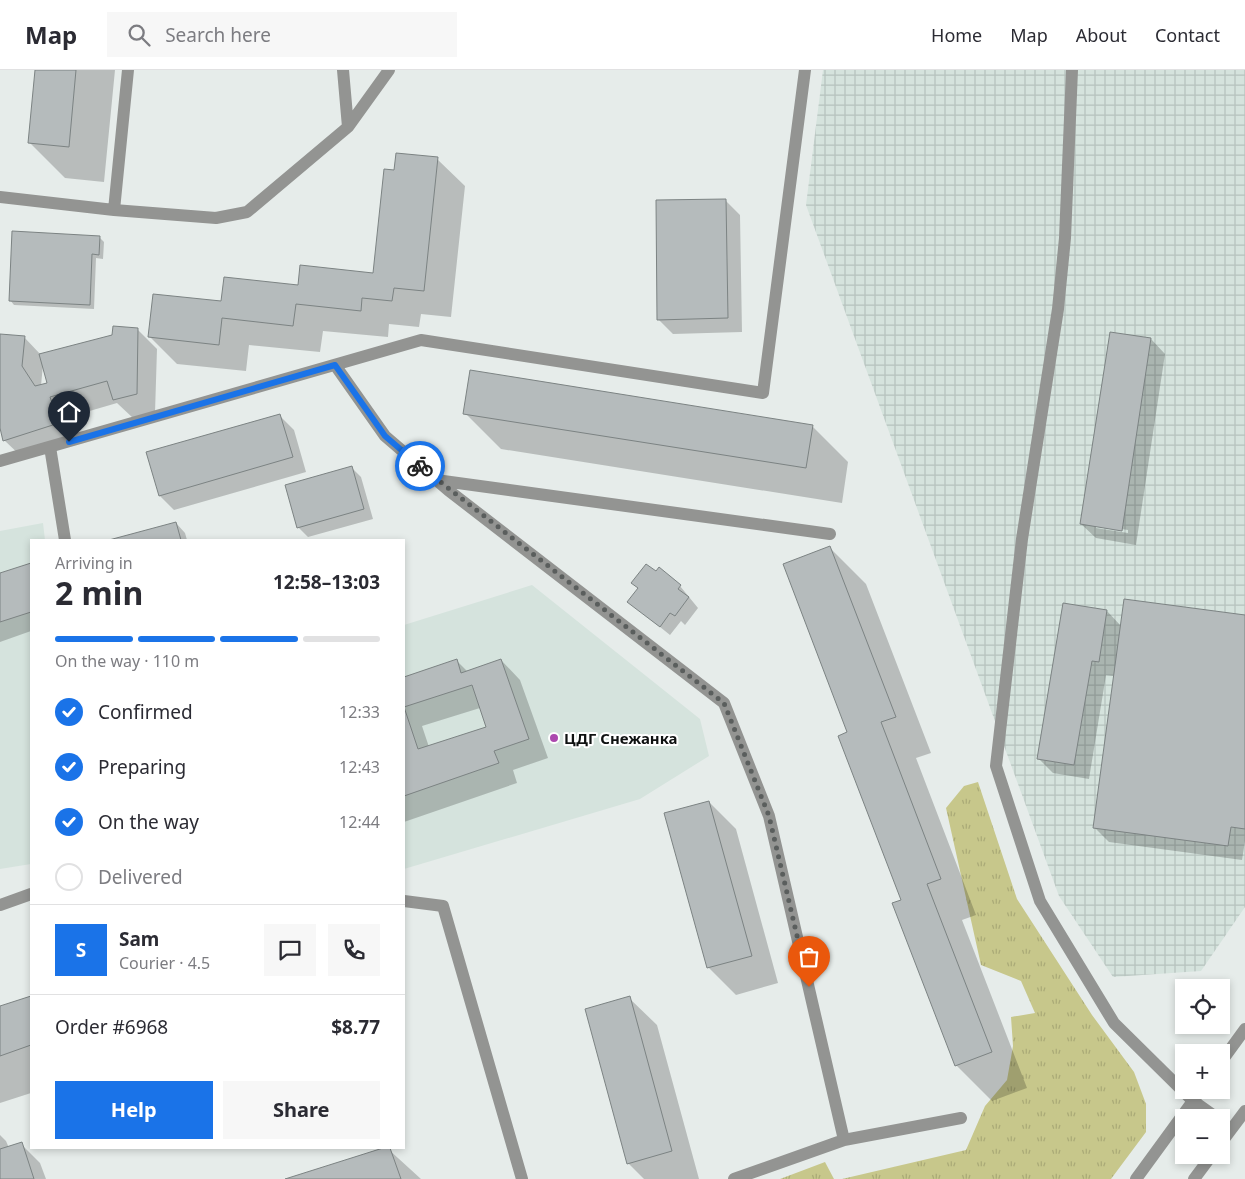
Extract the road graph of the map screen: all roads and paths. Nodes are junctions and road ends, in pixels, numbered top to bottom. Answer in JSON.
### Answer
{"nodes":[{"id":1,"x":128,"y":70,"type":"edge"},
{"id":2,"x":343,"y":70,"type":"edge"},
{"id":3,"x":389,"y":70,"type":"edge"},
{"id":4,"x":805,"y":70,"type":"edge"},
{"id":5,"x":1072,"y":70,"type":"edge"},
{"id":6,"x":348,"y":127,"type":"junction"},
{"id":7,"x":0,"y":197,"type":"edge"},
{"id":8,"x":114,"y":210,"type":"junction"},
{"id":9,"x":335,"y":365,"type":"junction"},
{"id":10,"x":50,"y":447,"type":"junction"},
{"id":11,"x":0,"y":461,"type":"edge"},
{"id":12,"x":435,"y":480,"type":"junction"},
{"id":13,"x":830,"y":534,"type":"dead end"},
{"id":14,"x":65,"y":539,"type":"edge"},
{"id":15,"x":30,"y":894,"type":"edge"},
{"id":16,"x":405,"y":901,"type":"edge"},
{"id":17,"x":0,"y":905,"type":"edge"},
{"id":18,"x":1245,"y":1029,"type":"edge"},
{"id":19,"x":1230,"y":1050,"type":"edge"},
{"id":20,"x":1193,"y":1101,"type":"junction"},
{"id":21,"x":1204,"y":1109,"type":"edge"},
{"id":22,"x":1245,"y":1111,"type":"edge"},
{"id":23,"x":961,"y":1118,"type":"dead end"},
{"id":24,"x":1239,"y":1128,"type":"edge"},
{"id":25,"x":844,"y":1140,"type":"junction"},
{"id":26,"x":1205,"y":1164,"type":"edge"},
{"id":27,"x":522,"y":1179,"type":"edge"},
{"id":28,"x":734,"y":1179,"type":"edge"},
{"id":29,"x":1136,"y":1179,"type":"edge"},
{"id":30,"x":1194,"y":1179,"type":"edge"}],
"edges":[{"from":1,"to":8,"type":"street"},
{"from":2,"to":6,"type":"street"},
{"from":3,"to":6,"type":"street"},
{"from":4,"to":9,"type":"street"},
{"from":5,"to":20,"type":"street"},
{"from":6,"to":8,"type":"street"},
{"from":7,"to":8,"type":"street"},
{"from":9,"to":10,"type":"street"},
{"from":9,"to":12,"type":"street"},
{"from":10,"to":11,"type":"street"},
{"from":10,"to":14,"type":"street"},
{"from":12,"to":13,"type":"street"},
{"from":12,"to":25,"type":"street"},
{"from":15,"to":17,"type":"street"},
{"from":16,"to":27,"type":"street"},
{"from":18,"to":19,"type":"street"},
{"from":20,"to":21,"type":"street"},
{"from":20,"to":29,"type":"street"},
{"from":22,"to":24,"type":"street"},
{"from":23,"to":25,"type":"street"},
{"from":25,"to":28,"type":"street"},
{"from":26,"to":30,"type":"street"}]}
